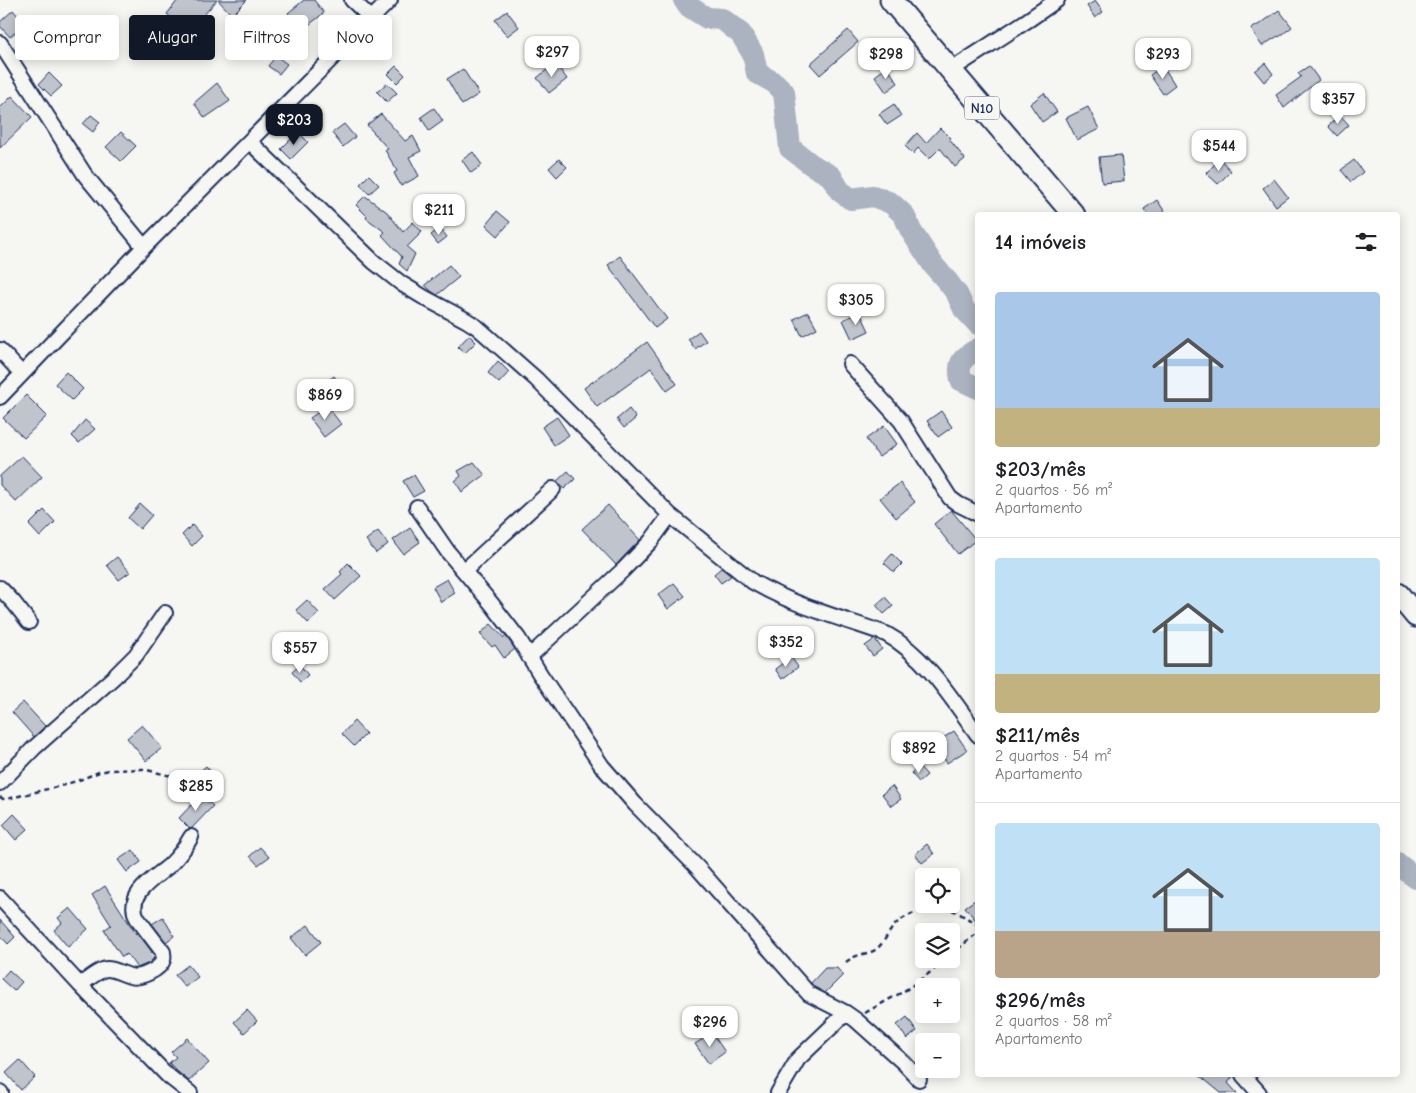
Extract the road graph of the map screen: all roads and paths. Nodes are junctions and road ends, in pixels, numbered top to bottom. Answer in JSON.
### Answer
{"nodes":[{"id":1,"x":352,"y":0,"type":"edge"},
{"id":2,"x":390,"y":0,"type":"edge"},
{"id":3,"x":891,"y":0,"type":"edge"},
{"id":4,"x":1057,"y":0,"type":"edge"},
{"id":5,"x":368,"y":15,"type":"edge"},
{"id":6,"x":374,"y":15,"type":"edge"},
{"id":7,"x":0,"y":43,"type":"edge"},
{"id":8,"x":330,"y":60,"type":"edge"},
{"id":9,"x":951,"y":70,"type":"junction"},
{"id":10,"x":250,"y":142,"type":"junction"},
{"id":11,"x":1071,"y":212,"type":"edge"},
{"id":12,"x":144,"y":247,"type":"junction"},
{"id":13,"x":0,"y":350,"type":"edge"},
{"id":14,"x":850,"y":364,"type":"dead end"},
{"id":15,"x":22,"y":374,"type":"junction"},
{"id":16,"x":0,"y":397,"type":"edge"},
{"id":17,"x":553,"y":489,"type":"dead end"},
{"id":18,"x":418,"y":507,"type":"dead end"},
{"id":19,"x":975,"y":512,"type":"edge"},
{"id":20,"x":670,"y":516,"type":"junction"},
{"id":21,"x":464,"y":571,"type":"junction"},
{"id":22,"x":0,"y":588,"type":"edge"},
{"id":23,"x":1400,"y":596,"type":"edge"},
{"id":24,"x":165,"y":613,"type":"dead end"},
{"id":25,"x":1416,"y":616,"type":"edge"},
{"id":26,"x":29,"y":622,"type":"dead end"},
{"id":27,"x":529,"y":657,"type":"junction"},
{"id":28,"x":975,"y":731,"type":"edge"},
{"id":29,"x":192,"y":777,"type":"dead end"},
{"id":30,"x":0,"y":783,"type":"edge"},
{"id":31,"x":0,"y":797,"type":"edge"},
{"id":32,"x":191,"y":837,"type":"dead end"},
{"id":33,"x":0,"y":898,"type":"edge"},
{"id":34,"x":975,"y":923,"type":"edge"},
{"id":35,"x":975,"y":935,"type":"edge"},
{"id":36,"x":960,"y":947,"type":"edge"},
{"id":37,"x":846,"y":962,"type":"dead end"},
{"id":38,"x":935,"y":968,"type":"edge"},
{"id":39,"x":80,"y":985,"type":"junction"},
{"id":40,"x":851,"y":1016,"type":"junction"},
{"id":41,"x":1246,"y":1077,"type":"edge"},
{"id":42,"x":919,"y":1080,"type":"dead end"},
{"id":43,"x":190,"y":1093,"type":"edge"},
{"id":44,"x":778,"y":1093,"type":"edge"},
{"id":45,"x":1259,"y":1093,"type":"edge"}],
"edges":[{"from":1,"to":5,"type":"street"},
{"from":2,"to":6,"type":"street"},
{"from":3,"to":9,"type":"main road","number":"N10"},
{"from":4,"to":9,"type":"street"},
{"from":7,"to":12,"type":"street"},
{"from":8,"to":10,"type":"street"},
{"from":9,"to":11,"type":"main road","number":"N10"},
{"from":10,"to":12,"type":"street"},
{"from":10,"to":20,"type":"street"},
{"from":12,"to":15,"type":"street"},
{"from":13,"to":15,"type":"street"},
{"from":14,"to":19,"type":"street"},
{"from":15,"to":16,"type":"street"},
{"from":17,"to":21,"type":"street"},
{"from":18,"to":21,"type":"street"},
{"from":20,"to":27,"type":"street"},
{"from":20,"to":28,"type":"street"},
{"from":21,"to":27,"type":"street"},
{"from":22,"to":26,"type":"street"},
{"from":23,"to":25,"type":"main road"},
{"from":24,"to":30,"type":"street"},
{"from":27,"to":40,"type":"street"},
{"from":29,"to":31,"type":"path"},
{"from":32,"to":39,"type":"street"},
{"from":33,"to":39,"type":"street"},
{"from":34,"to":37,"type":"path"},
{"from":35,"to":36,"type":"path"},
{"from":38,"to":40,"type":"path"},
{"from":39,"to":43,"type":"street"},
{"from":40,"to":42,"type":"street"},
{"from":40,"to":44,"type":"street"},
{"from":41,"to":45,"type":"street"}]}
